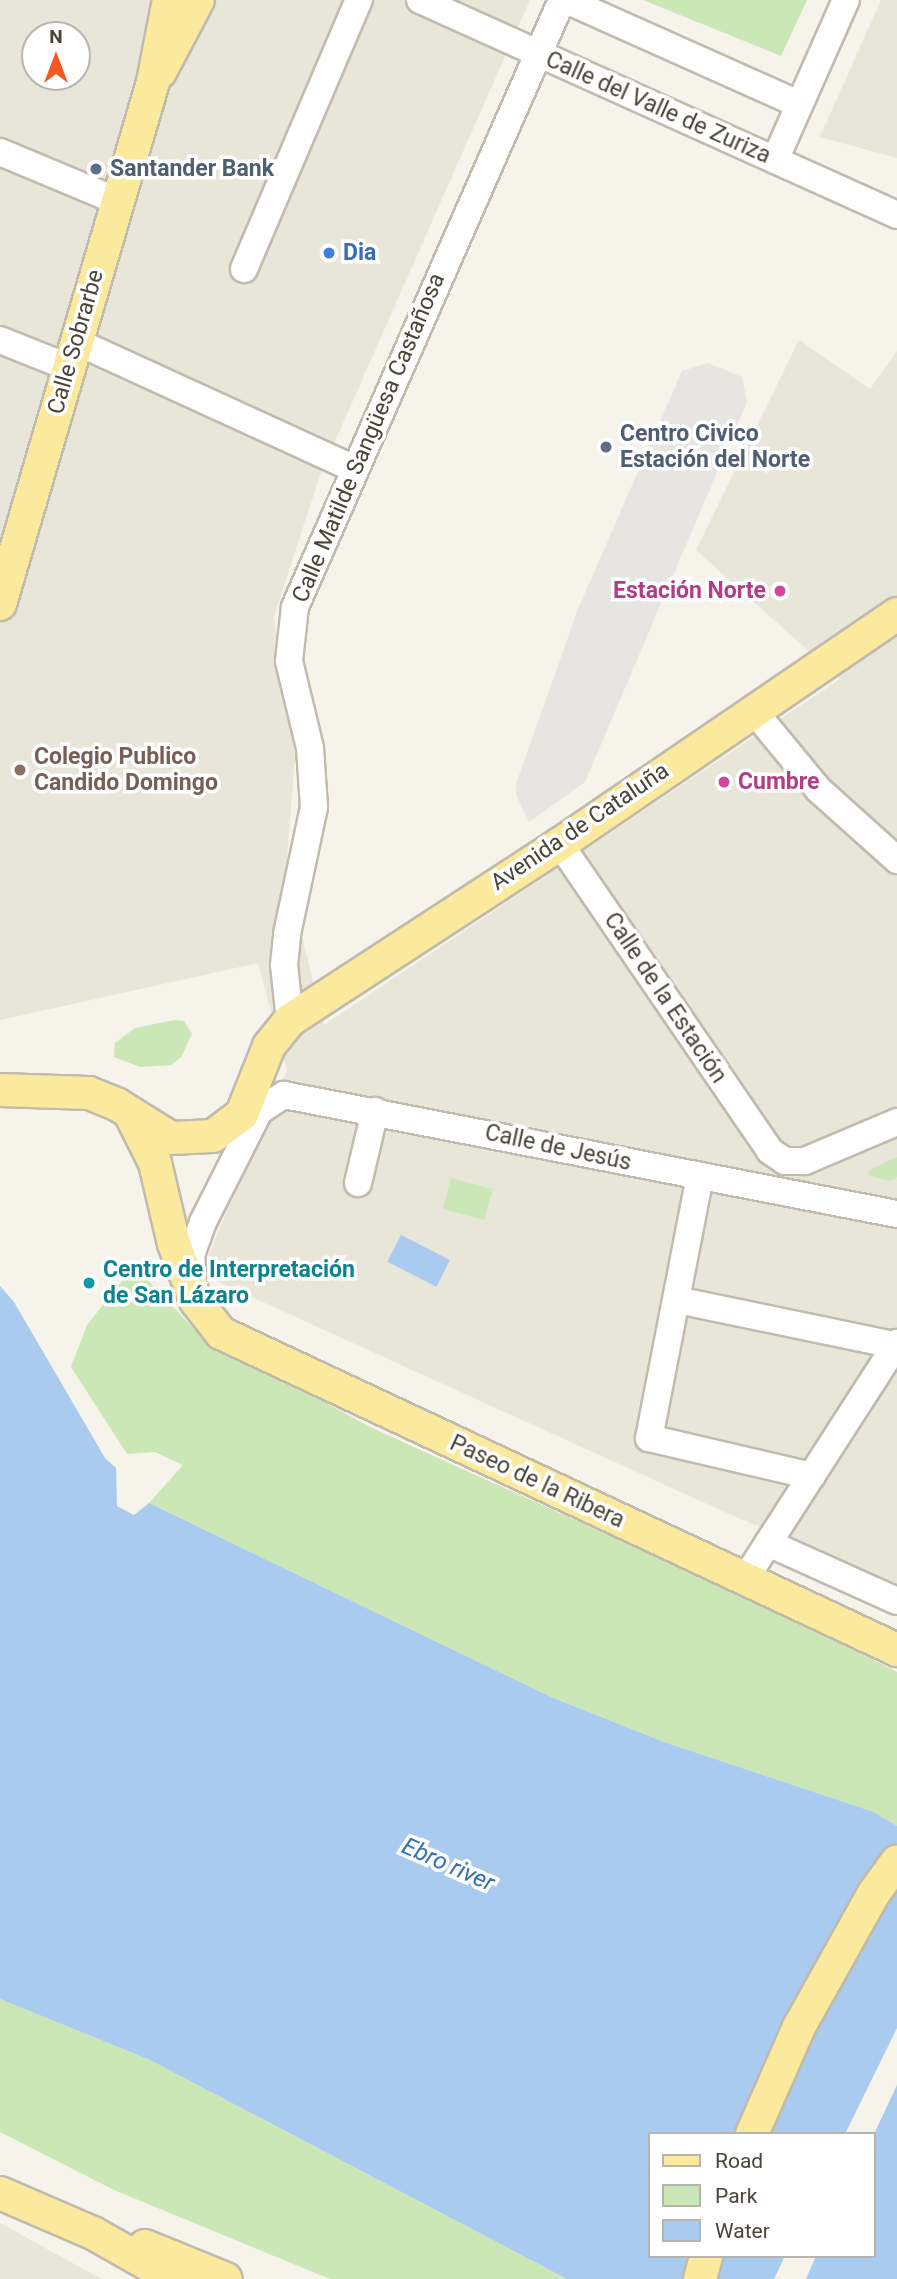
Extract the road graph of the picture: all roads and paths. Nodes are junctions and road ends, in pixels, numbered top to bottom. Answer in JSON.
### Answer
{"nodes":[{"id":1,"x":169,"y":0,"type":"edge"},
{"id":2,"x":198,"y":0,"type":"edge"},
{"id":3,"x":359,"y":0,"type":"edge"},
{"id":4,"x":420,"y":0,"type":"edge"},
{"id":5,"x":564,"y":0,"type":"edge"},
{"id":6,"x":846,"y":0,"type":"edge"},
{"id":7,"x":538,"y":54,"type":"junction"},
{"id":8,"x":153,"y":82,"type":"junction"},
{"id":9,"x":799,"y":103,"type":"junction"},
{"id":10,"x":0,"y":152,"type":"edge"},
{"id":11,"x":775,"y":160,"type":"junction"},
{"id":12,"x":117,"y":201,"type":"junction"},
{"id":13,"x":897,"y":215,"type":"edge"},
{"id":14,"x":244,"y":269,"type":"dead end"},
{"id":15,"x":0,"y":340,"type":"edge"},
{"id":16,"x":72,"y":354,"type":"junction"},
{"id":17,"x":354,"y":469,"type":"junction"},
{"id":18,"x":0,"y":604,"type":"edge"},
{"id":19,"x":897,"y":614,"type":"edge"},
{"id":20,"x":753,"y":710,"type":"junction"},
{"id":21,"x":560,"y":844,"type":"junction"},
{"id":22,"x":897,"y":860,"type":"edge"},
{"id":23,"x":290,"y":1020,"type":"junction"},
{"id":24,"x":269,"y":1046,"type":"junction"},
{"id":25,"x":0,"y":1090,"type":"edge"},
{"id":26,"x":294,"y":1095,"type":"junction"},
{"id":27,"x":375,"y":1111,"type":"junction"},
{"id":28,"x":132,"y":1115,"type":"junction"},
{"id":29,"x":897,"y":1122,"type":"edge"},
{"id":30,"x":770,"y":1152,"type":"junction"},
{"id":31,"x":819,"y":1156,"type":"junction"},
{"id":32,"x":700,"y":1176,"type":"junction"},
{"id":33,"x":358,"y":1184,"type":"dead end"},
{"id":34,"x":751,"y":1185,"type":"junction"},
{"id":35,"x":822,"y":1198,"type":"junction"},
{"id":36,"x":897,"y":1214,"type":"edge"},
{"id":37,"x":195,"y":1295,"type":"junction"},
{"id":38,"x":677,"y":1300,"type":"junction"},
{"id":39,"x":896,"y":1344,"type":"edge"},
{"id":40,"x":812,"y":1476,"type":"junction"},
{"id":41,"x":768,"y":1544,"type":"junction"},
{"id":42,"x":745,"y":1579,"type":"junction"},
{"id":43,"x":897,"y":1601,"type":"edge"},
{"id":44,"x":897,"y":1650,"type":"edge"},
{"id":45,"x":897,"y":1861,"type":"edge"},
{"id":46,"x":753,"y":2132,"type":"edge"},
{"id":47,"x":0,"y":2193,"type":"edge"},
{"id":48,"x":93,"y":2232,"type":"junction"},
{"id":49,"x":705,"y":2258,"type":"edge"},
{"id":50,"x":217,"y":2275,"type":"edge"},
{"id":51,"x":157,"y":2276,"type":"edge"},
{"id":52,"x":700,"y":2279,"type":"edge"}],
"edges":[{"from":1,"to":8,"type":"main road"},
{"from":2,"to":8,"type":"main road"},
{"from":3,"to":14,"type":"street"},
{"from":4,"to":7,"type":"street","name":"Calle del Valle de Zuriza"},
{"from":5,"to":7,"type":"street","name":"Calle Matilde Sangüesa Castañosa"},
{"from":5,"to":9,"type":"street"},
{"from":6,"to":9,"type":"street"},
{"from":7,"to":11,"type":"street","name":"Calle del Valle de Zuriza"},
{"from":7,"to":17,"type":"street","name":"Calle Matilde Sangüesa Castañosa"},
{"from":8,"to":12,"type":"main road","name":"Calle Sobrarbe"},
{"from":9,"to":11,"type":"street"},
{"from":10,"to":12,"type":"street"},
{"from":11,"to":13,"type":"street","name":"Calle del Valle de Zuriza"},
{"from":12,"to":16,"type":"main road","name":"Calle Sobrarbe"},
{"from":15,"to":16,"type":"street"},
{"from":16,"to":17,"type":"street"},
{"from":16,"to":18,"type":"main road","name":"Calle Sobrarbe"},
{"from":17,"to":23,"type":"street","name":"Calle Matilde Sangüesa Castañosa"},
{"from":19,"to":20,"type":"main road","name":"Avenida de Cataluña"},
{"from":20,"to":21,"type":"main road","name":"Avenida de Cataluña"},
{"from":20,"to":22,"type":"street"},
{"from":21,"to":23,"type":"main road","name":"Avenida de Cataluña"},
{"from":21,"to":30,"type":"street","name":"Calle de la Estación"},
{"from":23,"to":24,"type":"main road","name":"Avenida de Cataluña"},
{"from":24,"to":26,"type":"street"},
{"from":24,"to":28,"type":"main road","name":"Avenida de Cataluña"},
{"from":25,"to":28,"type":"main road"},
{"from":26,"to":27,"type":"street","name":"Calle de Jesús"},
{"from":26,"to":37,"type":"street","name":"Paseo de la Ribera"},
{"from":27,"to":32,"type":"street","name":"Calle de Jesús"},
{"from":27,"to":33,"type":"street"},
{"from":28,"to":37,"type":"main road","name":"Paseo de la Ribera"},
{"from":29,"to":31,"type":"street"},
{"from":30,"to":31,"type":"street"},
{"from":30,"to":34,"type":"street"},
{"from":31,"to":35,"type":"street"},
{"from":32,"to":34,"type":"street","name":"Calle de Jesús"},
{"from":32,"to":38,"type":"street"},
{"from":34,"to":35,"type":"street","name":"Calle de Jesús"},
{"from":35,"to":36,"type":"street","name":"Calle de Jesús"},
{"from":37,"to":42,"type":"main road","name":"Paseo de la Ribera"},
{"from":38,"to":39,"type":"street"},
{"from":38,"to":40,"type":"street"},
{"from":39,"to":40,"type":"street"},
{"from":40,"to":41,"type":"street"},
{"from":41,"to":42,"type":"street"},
{"from":41,"to":43,"type":"street"},
{"from":42,"to":44,"type":"main road","name":"Paseo de la Ribera"},
{"from":45,"to":46,"type":"main road"},
{"from":47,"to":48,"type":"main road"},
{"from":48,"to":50,"type":"main road"},
{"from":48,"to":51,"type":"main road"},
{"from":49,"to":52,"type":"main road"},
{"from":50,"to":51,"type":"street"}]}
